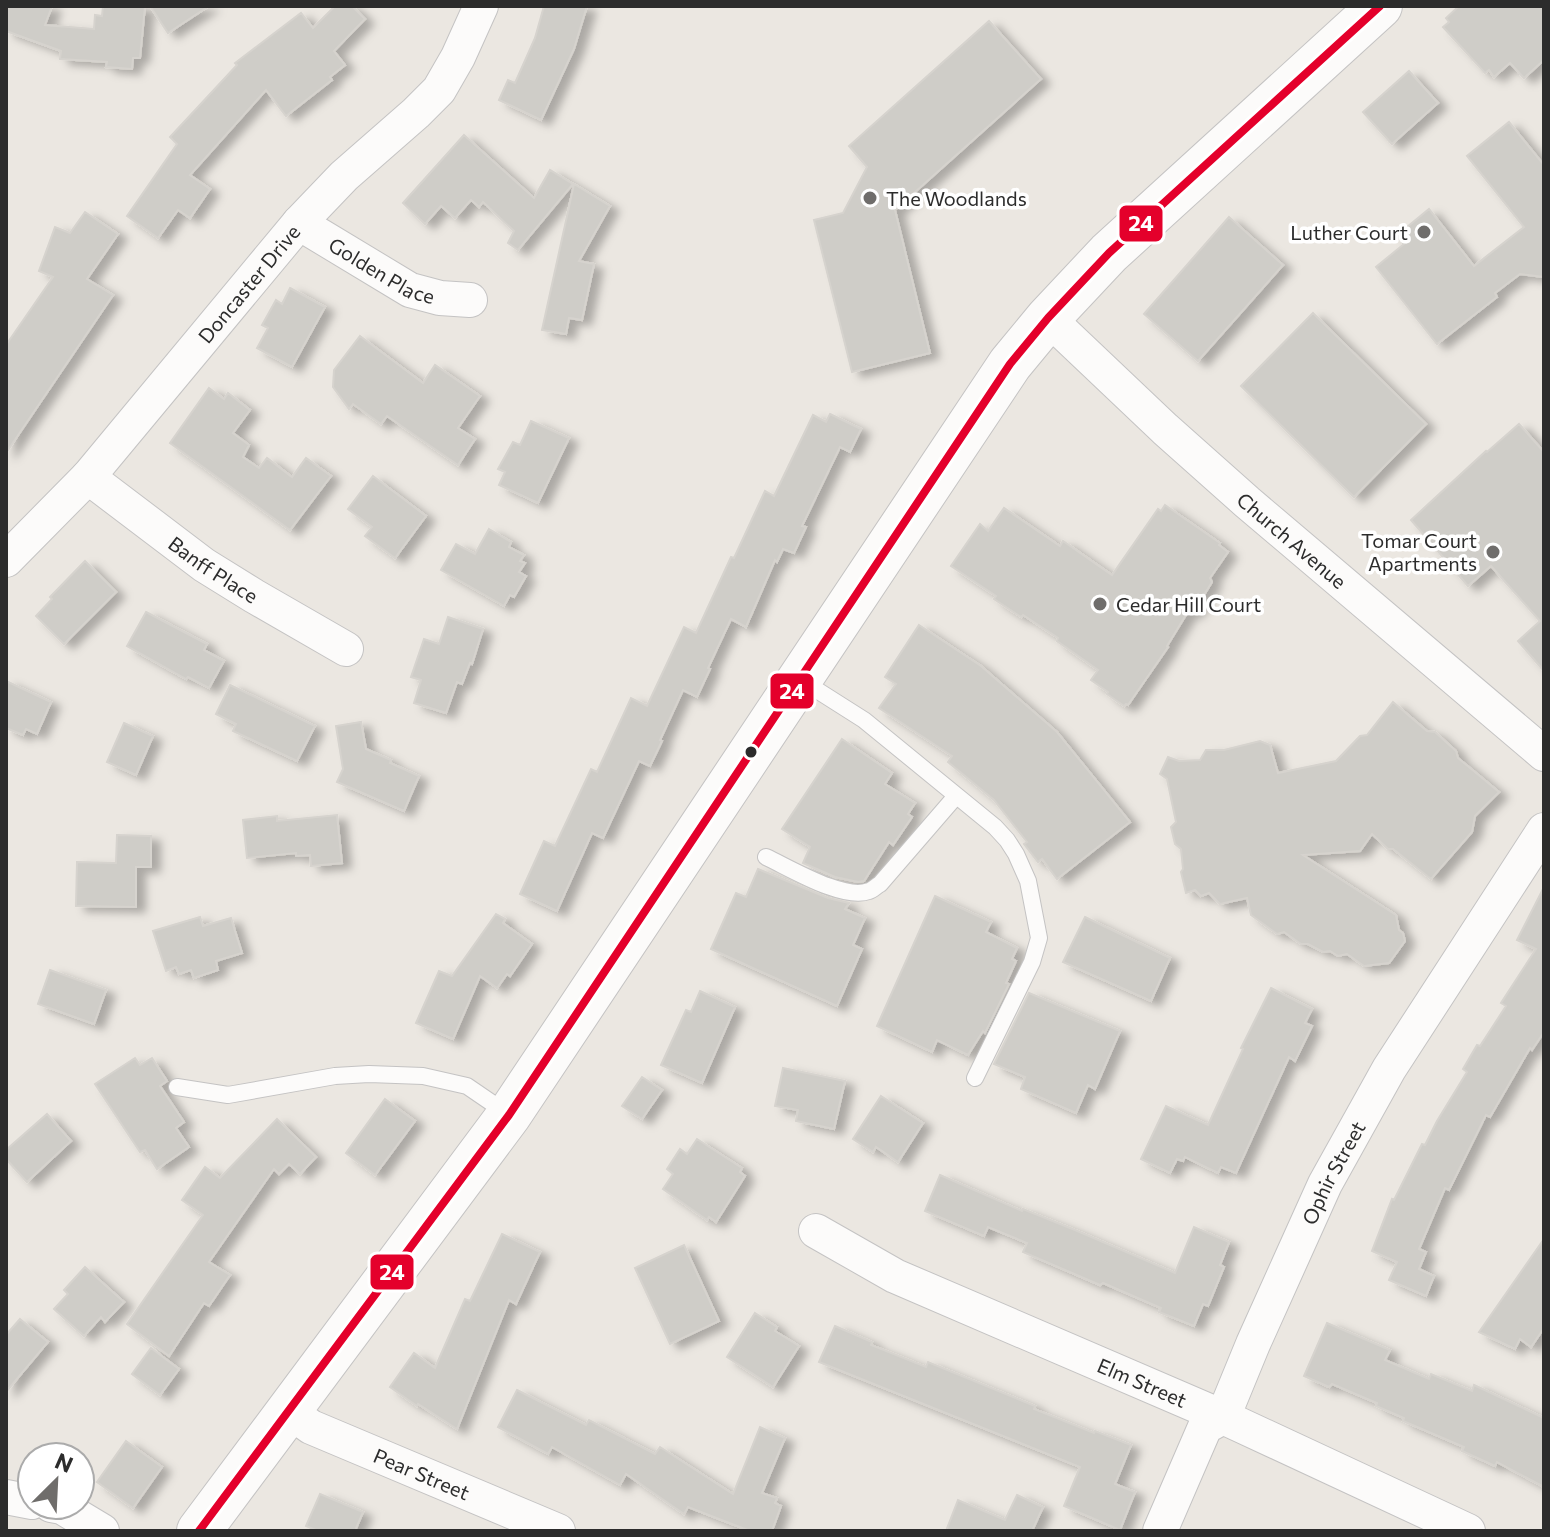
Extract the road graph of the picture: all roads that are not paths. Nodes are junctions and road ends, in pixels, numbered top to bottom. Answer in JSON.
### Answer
{"nodes":[{"id":1,"x":481,"y":6,"type":"edge"},
{"id":2,"x":1380,"y":6,"type":"edge"},
{"id":3,"x":299,"y":223,"type":"junction"},
{"id":4,"x":470,"y":300,"type":"dead end"},
{"id":5,"x":1048,"y":318,"type":"junction"},
{"id":6,"x":88,"y":477,"type":"junction"},
{"id":7,"x":7,"y":557,"type":"edge"},
{"id":8,"x":346,"y":649,"type":"dead end"},
{"id":9,"x":800,"y":679,"type":"junction"},
{"id":10,"x":1544,"y":754,"type":"edge"},
{"id":11,"x":956,"y":796,"type":"junction"},
{"id":12,"x":1544,"y":830,"type":"edge"},
{"id":13,"x":766,"y":857,"type":"dead end"},
{"id":14,"x":975,"y":1078,"type":"dead end"},
{"id":15,"x":177,"y":1087,"type":"dead end"},
{"id":16,"x":509,"y":1115,"type":"junction"},
{"id":17,"x":816,"y":1231,"type":"dead end"},
{"id":18,"x":290,"y":1412,"type":"junction"},
{"id":19,"x":1223,"y":1417,"type":"junction"},
{"id":20,"x":199,"y":1531,"type":"edge"},
{"id":21,"x":558,"y":1531,"type":"edge"},
{"id":22,"x":1160,"y":1531,"type":"edge"},
{"id":23,"x":1468,"y":1531,"type":"edge"}],
"edges":[{"from":1,"to":3,"type":"street","name":"Doncaster Drive"},
{"from":2,"to":5,"type":"street"},
{"from":3,"to":4,"type":"street","name":"Golden Place"},
{"from":3,"to":6,"type":"street","name":"Doncaster Drive"},
{"from":5,"to":9,"type":"street"},
{"from":5,"to":10,"type":"street","name":"Church Avenue"},
{"from":6,"to":7,"type":"street","name":"Doncaster Drive"},
{"from":6,"to":8,"type":"street","name":"Banff Place"},
{"from":9,"to":11,"type":"lane"},
{"from":9,"to":16,"type":"street"},
{"from":11,"to":13,"type":"lane"},
{"from":11,"to":14,"type":"lane"},
{"from":12,"to":19,"type":"street","name":"Ophir Street"},
{"from":15,"to":16,"type":"lane"},
{"from":16,"to":18,"type":"street"},
{"from":17,"to":19,"type":"street","name":"Elm Street"},
{"from":18,"to":20,"type":"street"},
{"from":18,"to":21,"type":"street","name":"Pear Street"},
{"from":19,"to":22,"type":"street","name":"Ophir Street"},
{"from":19,"to":23,"type":"street","name":"Elm Street"}]}
